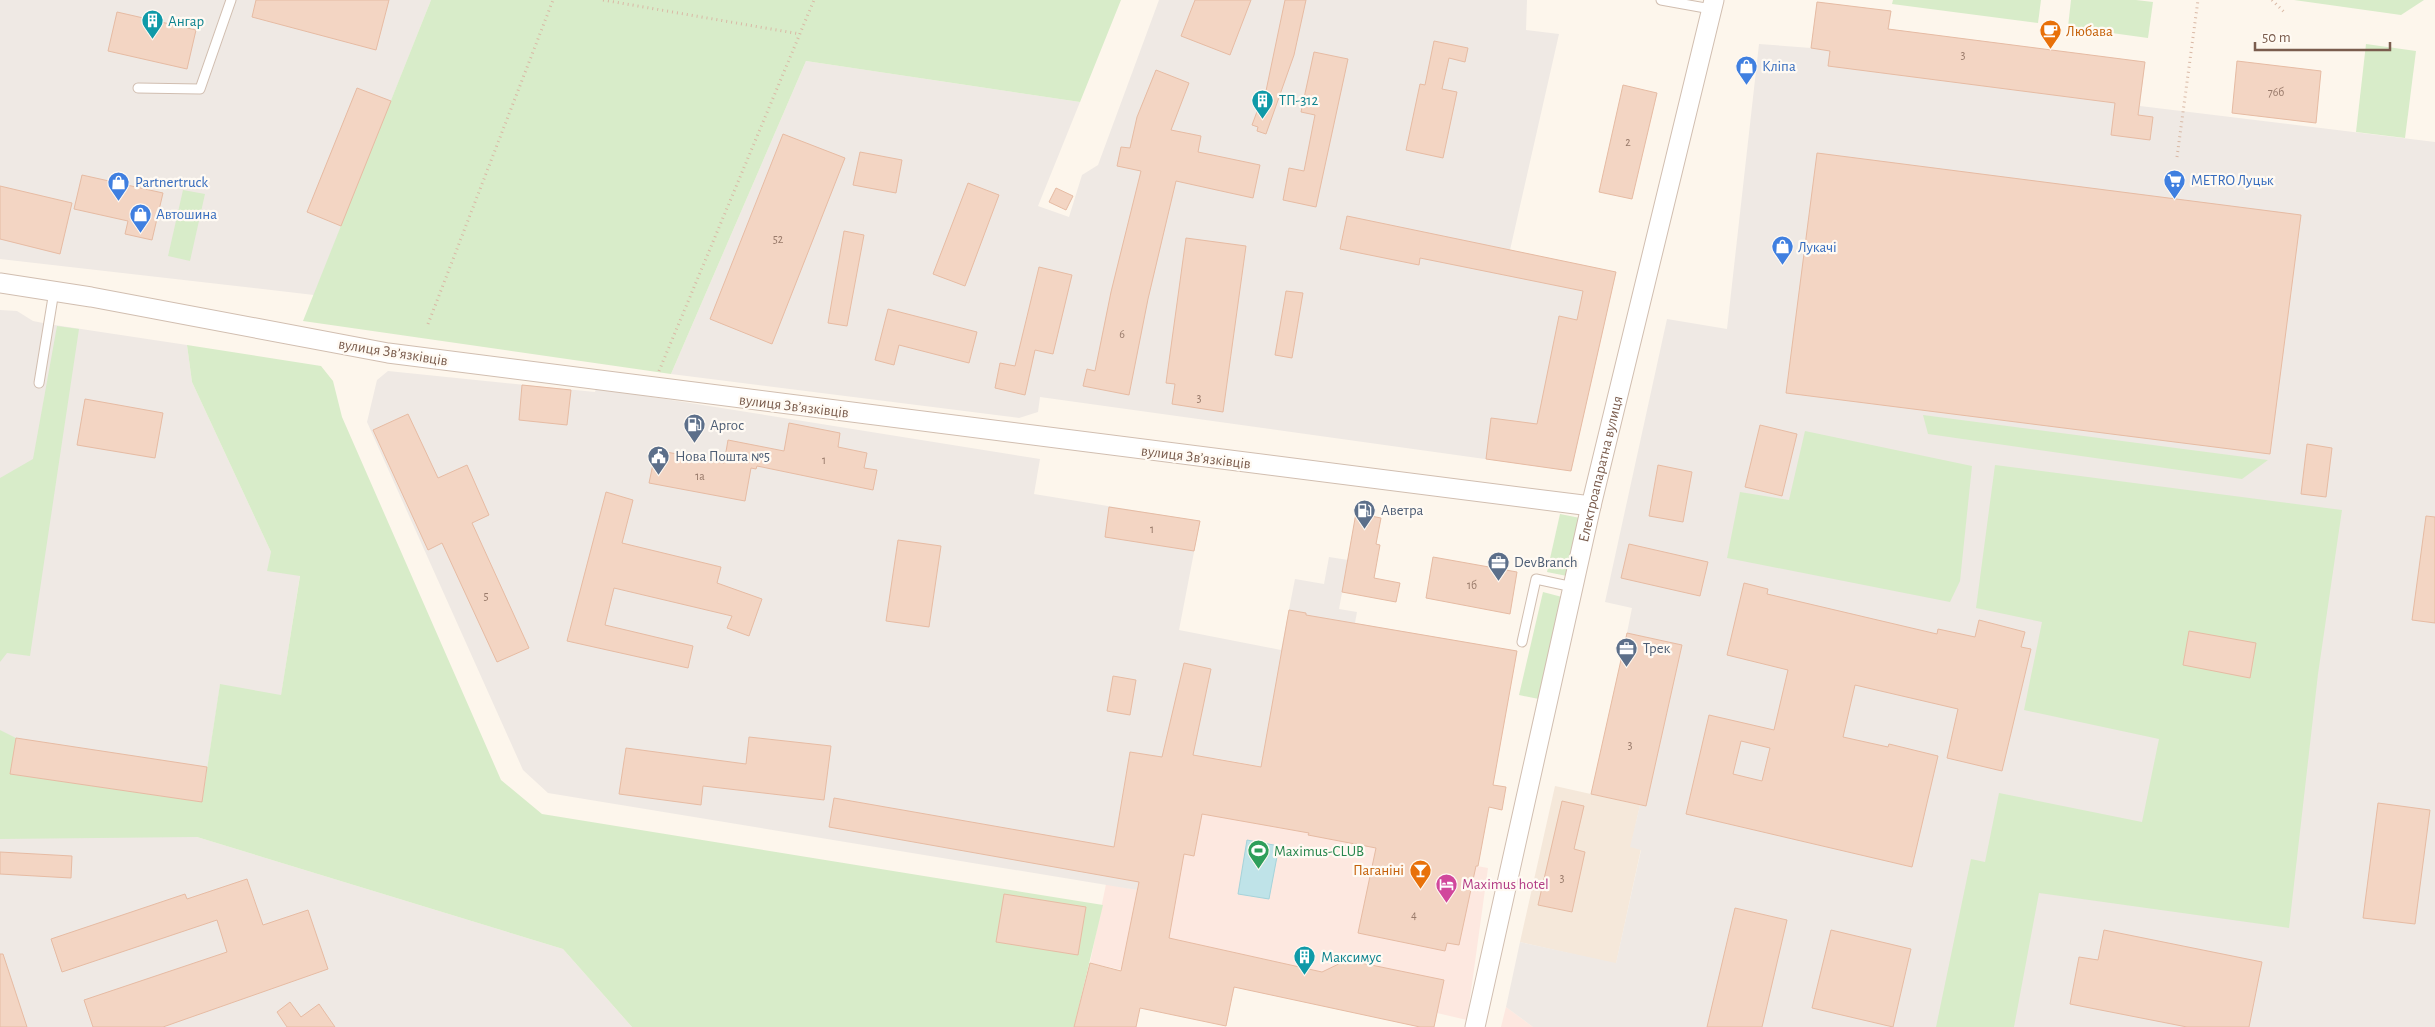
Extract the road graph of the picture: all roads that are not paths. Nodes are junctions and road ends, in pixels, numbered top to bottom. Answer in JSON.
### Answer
{"nodes":[{"id":1,"x":231,"y":0,"type":"edge"},
{"id":2,"x":1661,"y":0,"type":"edge"},
{"id":3,"x":1712,"y":4,"type":"edge"},
{"id":4,"x":138,"y":88,"type":"dead end"},
{"id":5,"x":0,"y":283,"type":"edge"},
{"id":6,"x":54,"y":291,"type":"junction"},
{"id":7,"x":39,"y":383,"type":"dead end"},
{"id":8,"x":1592,"y":506,"type":"junction"},
{"id":9,"x":1573,"y":587,"type":"junction"},
{"id":10,"x":1522,"y":642,"type":"dead end"},
{"id":11,"x":1475,"y":1027,"type":"edge"}],
"edges":[{"from":1,"to":4,"type":"lane"},
{"from":2,"to":3,"type":"lane"},
{"from":3,"to":8,"type":"street","name":"Електроапаратна вулиця"},
{"from":5,"to":6,"type":"street","name":"вулиця Звʼязківців"},
{"from":6,"to":7,"type":"lane"},
{"from":6,"to":8,"type":"street","name":"вулиця Звʼязківців"},
{"from":8,"to":9,"type":"street","name":"Електроапаратна вулиця"},
{"from":9,"to":10,"type":"lane"},
{"from":9,"to":11,"type":"street","name":"Електроапаратна вулиця"}]}
